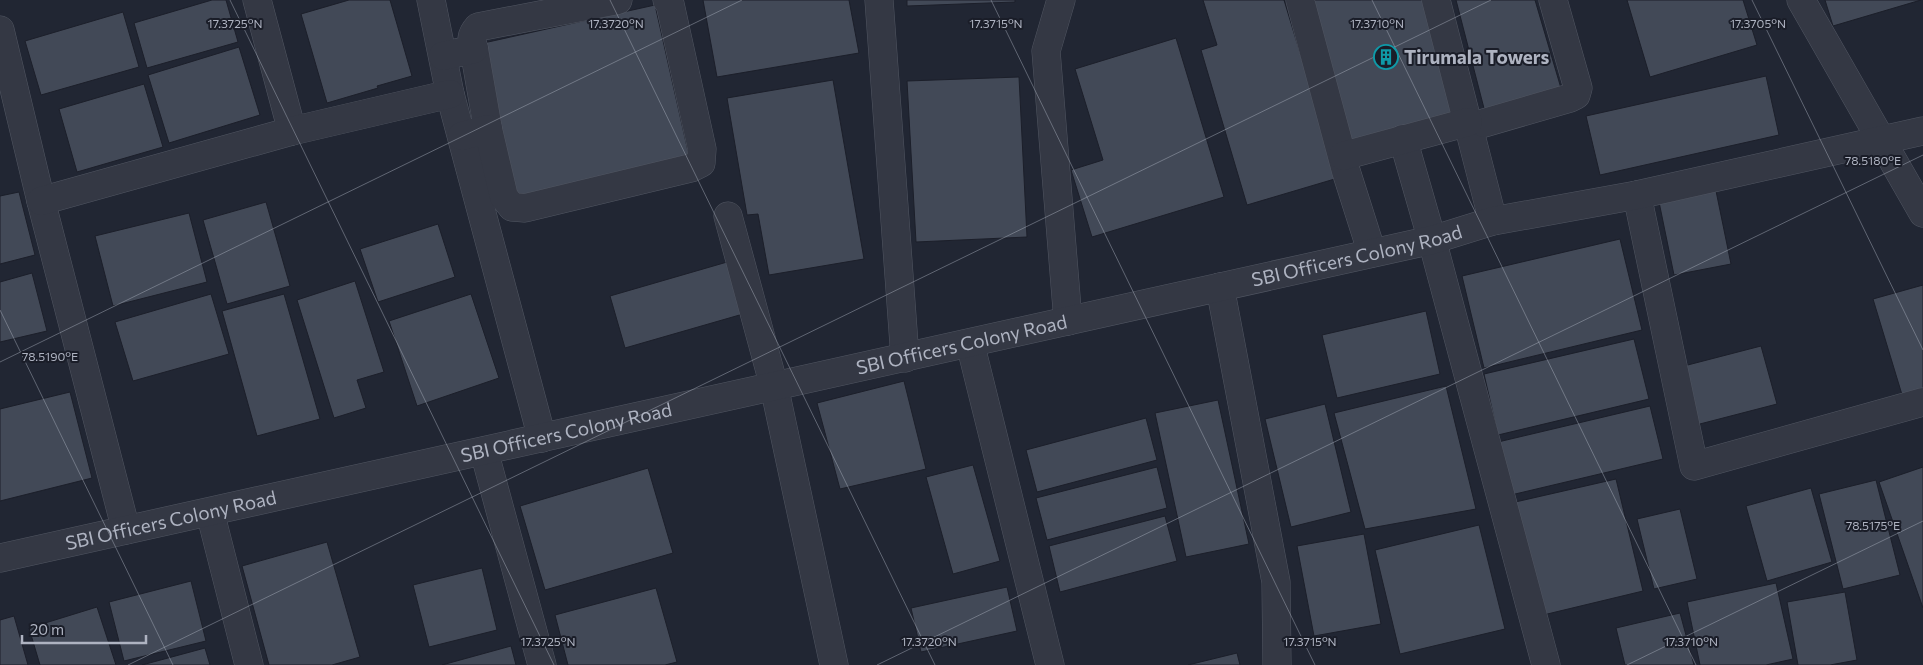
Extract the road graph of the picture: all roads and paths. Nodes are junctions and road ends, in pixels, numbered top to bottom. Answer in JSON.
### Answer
{"nodes":[{"id":1,"x":258,"y":0,"type":"edge"},
{"id":2,"x":431,"y":0,"type":"edge"},
{"id":3,"x":618,"y":0,"type":"edge"},
{"id":4,"x":667,"y":0,"type":"edge"},
{"id":5,"x":879,"y":0,"type":"edge"},
{"id":6,"x":1061,"y":0,"type":"edge"},
{"id":7,"x":1300,"y":0,"type":"edge"},
{"id":8,"x":1436,"y":0,"type":"edge"},
{"id":9,"x":1451,"y":0,"type":"edge"},
{"id":10,"x":1553,"y":0,"type":"edge"},
{"id":11,"x":1801,"y":0,"type":"edge"},
{"id":12,"x":0,"y":30,"type":"edge"},
{"id":13,"x":474,"y":50,"type":"junction"},
{"id":14,"x":443,"y":56,"type":"junction"},
{"id":15,"x":450,"y":94,"type":"junction"},
{"id":16,"x":1476,"y":122,"type":"junction"},
{"id":17,"x":488,"y":129,"type":"junction"},
{"id":18,"x":292,"y":131,"type":"junction"},
{"id":19,"x":1923,"y":131,"type":"edge"},
{"id":20,"x":462,"y":136,"type":"junction"},
{"id":21,"x":1403,"y":139,"type":"junction"},
{"id":22,"x":1881,"y":140,"type":"junction"},
{"id":23,"x":1343,"y":156,"type":"junction"},
{"id":24,"x":1637,"y":195,"type":"junction"},
{"id":25,"x":41,"y":200,"type":"junction"},
{"id":26,"x":1923,"y":213,"type":"edge"},
{"id":27,"x":728,"y":216,"type":"dead end"},
{"id":28,"x":1502,"y":220,"type":"junction"},
{"id":29,"x":1432,"y":240,"type":"junction"},
{"id":30,"x":1372,"y":253,"type":"junction"},
{"id":31,"x":1220,"y":288,"type":"junction"},
{"id":32,"x":1068,"y":321,"type":"junction"},
{"id":33,"x":970,"y":343,"type":"junction"},
{"id":34,"x":905,"y":358,"type":"junction"},
{"id":35,"x":774,"y":386,"type":"junction"},
{"id":36,"x":1923,"y":402,"type":"edge"},
{"id":37,"x":542,"y":438,"type":"junction"},
{"id":38,"x":484,"y":450,"type":"junction"},
{"id":39,"x":210,"y":512,"type":"junction"},
{"id":40,"x":126,"y":530,"type":"junction"},
{"id":41,"x":0,"y":558,"type":"edge"},
{"id":42,"x":249,"y":665,"type":"edge"},
{"id":43,"x":542,"y":665,"type":"edge"},
{"id":44,"x":834,"y":665,"type":"edge"},
{"id":45,"x":1050,"y":665,"type":"edge"},
{"id":46,"x":1277,"y":665,"type":"edge"},
{"id":47,"x":1546,"y":665,"type":"edge"}],
"edges":[{"from":1,"to":18,"type":"street"},
{"from":2,"to":14,"type":"street"},
{"from":3,"to":13,"type":"street"},
{"from":4,"to":17,"type":"street"},
{"from":5,"to":34,"type":"street"},
{"from":6,"to":32,"type":"street"},
{"from":7,"to":23,"type":"street"},
{"from":8,"to":16,"type":"street"},
{"from":9,"to":16,"type":"street"},
{"from":10,"to":16,"type":"street"},
{"from":11,"to":22,"type":"street"},
{"from":12,"to":25,"type":"street"},
{"from":13,"to":14,"type":"street"},
{"from":13,"to":17,"type":"street"},
{"from":14,"to":15,"type":"street"},
{"from":15,"to":18,"type":"street"},
{"from":15,"to":20,"type":"street"},
{"from":16,"to":21,"type":"street"},
{"from":16,"to":28,"type":"street"},
{"from":17,"to":20,"type":"street"},
{"from":18,"to":25,"type":"street"},
{"from":19,"to":22,"type":"street","name":"SBI Officers Colony Road"},
{"from":20,"to":37,"type":"street"},
{"from":21,"to":23,"type":"street"},
{"from":21,"to":29,"type":"street"},
{"from":22,"to":24,"type":"street","name":"SBI Officers Colony Road"},
{"from":22,"to":26,"type":"street"},
{"from":23,"to":30,"type":"street"},
{"from":24,"to":28,"type":"street","name":"SBI Officers Colony Road"},
{"from":24,"to":36,"type":"street"},
{"from":25,"to":40,"type":"street"},
{"from":27,"to":35,"type":"street"},
{"from":28,"to":29,"type":"street","name":"SBI Officers Colony Road"},
{"from":29,"to":30,"type":"street","name":"SBI Officers Colony Road"},
{"from":29,"to":47,"type":"street"},
{"from":30,"to":31,"type":"street","name":"SBI Officers Colony Road"},
{"from":31,"to":32,"type":"street","name":"SBI Officers Colony Road"},
{"from":31,"to":46,"type":"street"},
{"from":32,"to":33,"type":"street","name":"SBI Officers Colony Road"},
{"from":33,"to":34,"type":"street","name":"SBI Officers Colony Road"},
{"from":33,"to":45,"type":"street"},
{"from":34,"to":35,"type":"street","name":"SBI Officers Colony Road"},
{"from":35,"to":37,"type":"street","name":"SBI Officers Colony Road"},
{"from":35,"to":44,"type":"street"},
{"from":37,"to":38,"type":"street","name":"SBI Officers Colony Road"},
{"from":38,"to":39,"type":"street","name":"SBI Officers Colony Road"},
{"from":38,"to":43,"type":"street"},
{"from":39,"to":40,"type":"street","name":"SBI Officers Colony Road"},
{"from":39,"to":42,"type":"street"},
{"from":40,"to":41,"type":"street","name":"SBI Officers Colony Road"}]}
